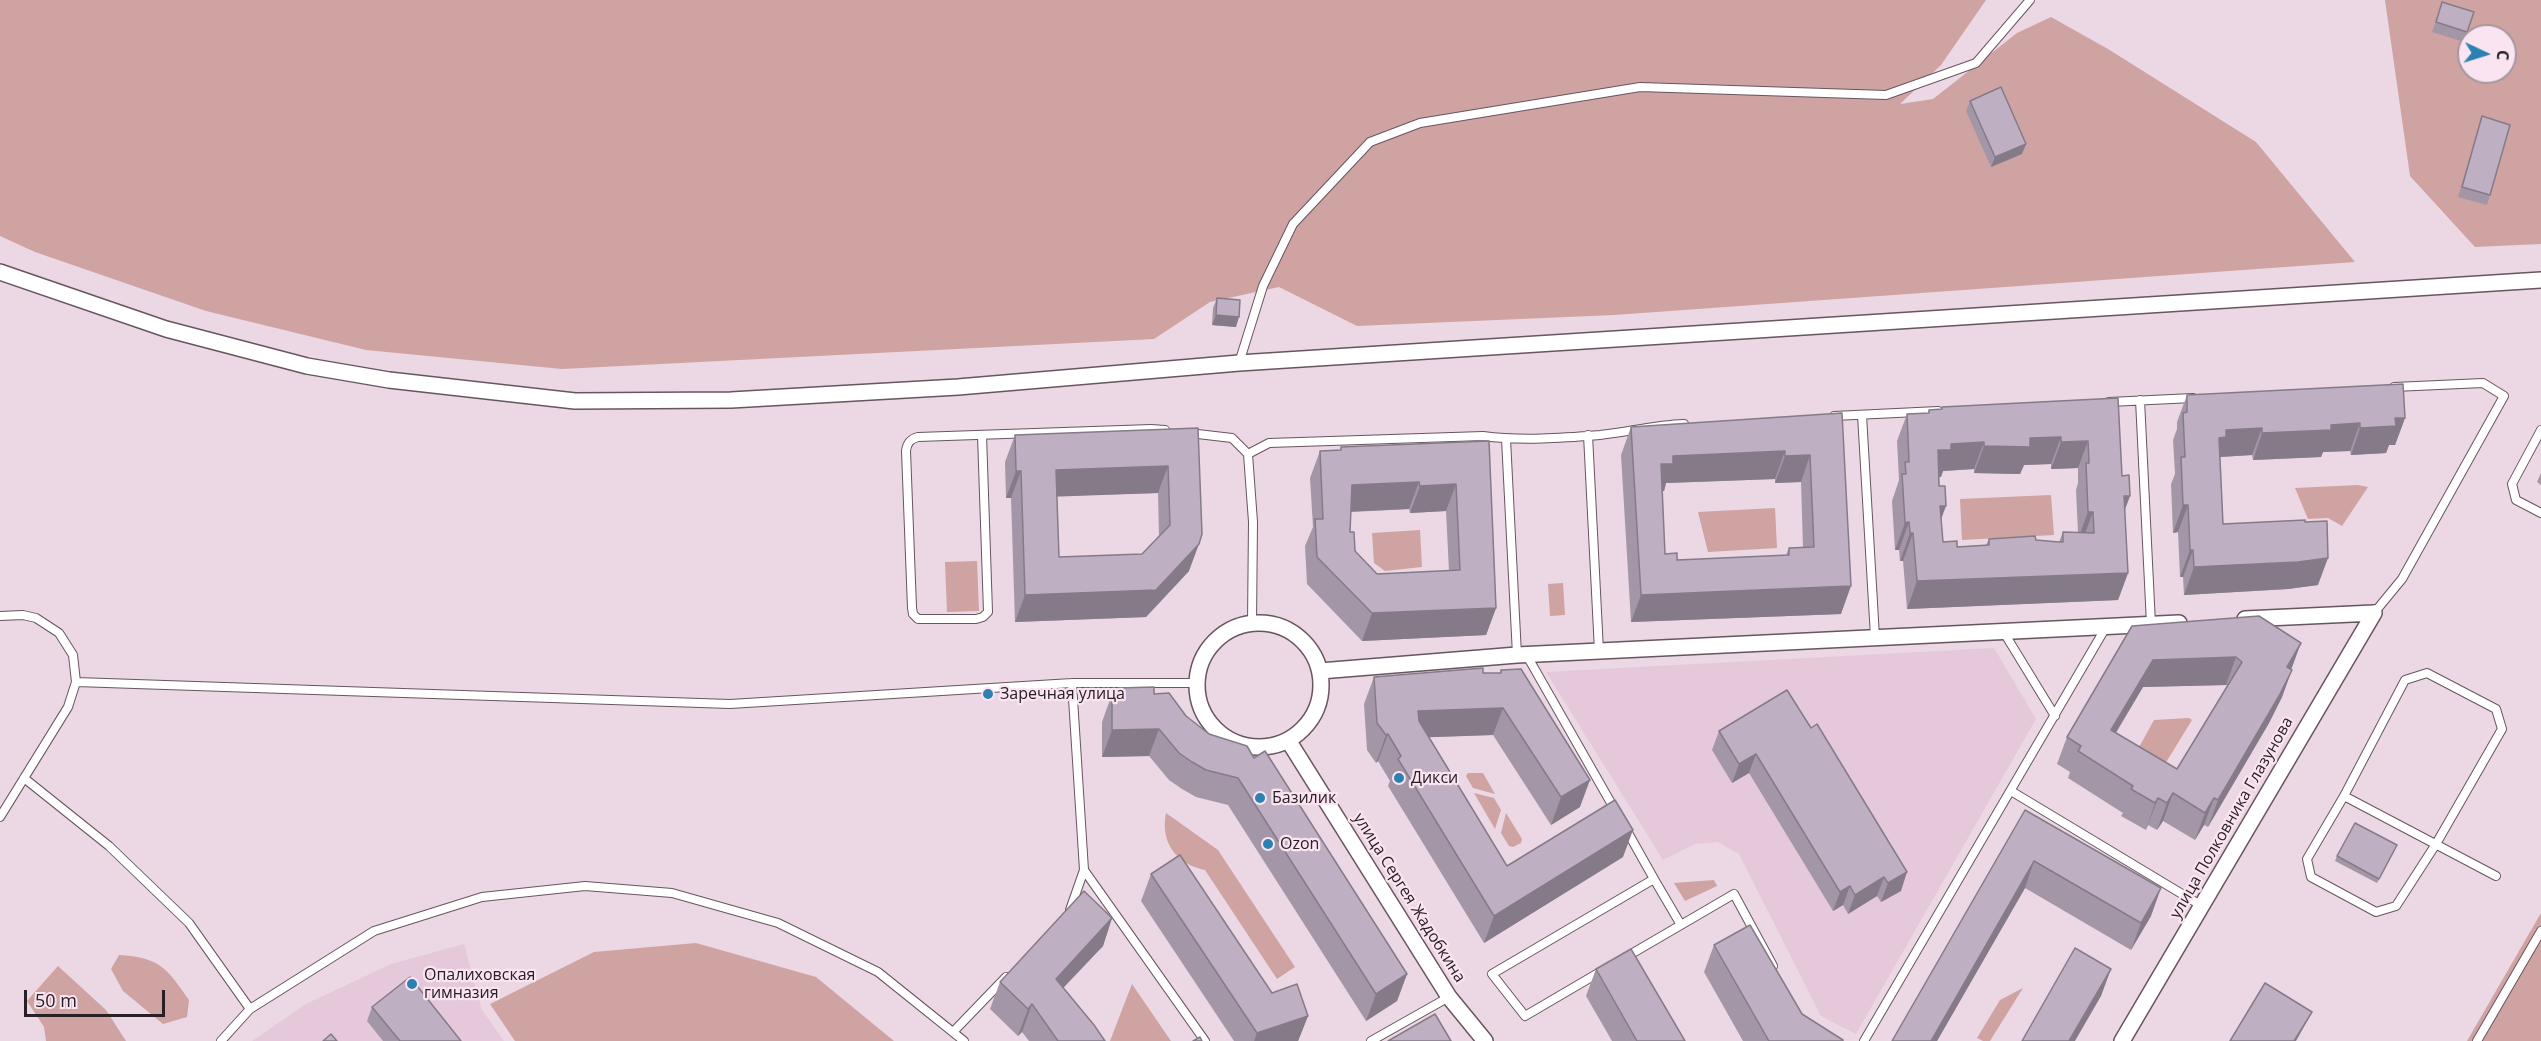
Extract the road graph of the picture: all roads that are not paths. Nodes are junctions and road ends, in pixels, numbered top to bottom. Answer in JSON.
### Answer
{"nodes":[{"id":1,"x":2030,"y":0,"type":"edge"},
{"id":2,"x":0,"y":272,"type":"edge"},
{"id":3,"x":2541,"y":280,"type":"edge"},
{"id":4,"x":1239,"y":363,"type":"junction"},
{"id":5,"x":2388,"y":388,"type":"edge"},
{"id":6,"x":2199,"y":398,"type":"edge"},
{"id":7,"x":2140,"y":400,"type":"junction"},
{"id":8,"x":2105,"y":402,"type":"edge"},
{"id":9,"x":1943,"y":411,"type":"edge"},
{"id":10,"x":1862,"y":415,"type":"junction"},
{"id":11,"x":1828,"y":417,"type":"edge"},
{"id":12,"x":1691,"y":423,"type":"edge"},
{"id":13,"x":2541,"y":430,"type":"edge"},
{"id":14,"x":1172,"y":431,"type":"edge"},
{"id":15,"x":1182,"y":432,"type":"edge"},
{"id":16,"x":982,"y":435,"type":"junction"},
{"id":17,"x":1588,"y":435,"type":"junction"},
{"id":18,"x":1506,"y":439,"type":"junction"},
{"id":19,"x":1248,"y":454,"type":"junction"},
{"id":20,"x":2541,"y":513,"type":"edge"},
{"id":21,"x":2374,"y":613,"type":"junction"},
{"id":22,"x":0,"y":616,"type":"edge"},
{"id":23,"x":2233,"y":620,"type":"edge"},
{"id":24,"x":2190,"y":622,"type":"edge"},
{"id":25,"x":1252,"y":623,"type":"junction"},
{"id":26,"x":2151,"y":624,"type":"junction"},
{"id":27,"x":2107,"y":626,"type":"junction"},
{"id":28,"x":2003,"y":631,"type":"junction"},
{"id":29,"x":1875,"y":637,"type":"junction"},
{"id":30,"x":1599,"y":651,"type":"junction"},
{"id":31,"x":1521,"y":654,"type":"junction"},
{"id":32,"x":1320,"y":671,"type":"junction"},
{"id":33,"x":76,"y":682,"type":"junction"},
{"id":34,"x":1072,"y":683,"type":"junction"},
{"id":35,"x":1196,"y":683,"type":"junction"},
{"id":36,"x":2055,"y":716,"type":"junction"},
{"id":37,"x":1288,"y":740,"type":"junction"},
{"id":38,"x":24,"y":778,"type":"junction"},
{"id":39,"x":2011,"y":791,"type":"junction"},
{"id":40,"x":2344,"y":796,"type":"junction"},
{"id":41,"x":1616,"y":813,"type":"edge"},
{"id":42,"x":0,"y":817,"type":"edge"},
{"id":43,"x":1622,"y":823,"type":"edge"},
{"id":44,"x":2436,"y":844,"type":"junction"},
{"id":45,"x":1084,"y":870,"type":"junction"},
{"id":46,"x":2496,"y":876,"type":"dead end"},
{"id":47,"x":1654,"y":879,"type":"junction"},
{"id":48,"x":2202,"y":906,"type":"junction"},
{"id":49,"x":1064,"y":916,"type":"edge"},
{"id":50,"x":1681,"y":925,"type":"junction"},
{"id":51,"x":2541,"y":931,"type":"edge"},
{"id":52,"x":1618,"y":961,"type":"edge"},
{"id":53,"x":1608,"y":967,"type":"edge"},
{"id":54,"x":1009,"y":974,"type":"edge"},
{"id":55,"x":1779,"y":975,"type":"edge"},
{"id":56,"x":1449,"y":997,"type":"junction"},
{"id":57,"x":250,"y":1009,"type":"junction"},
{"id":58,"x":954,"y":1031,"type":"junction"},
{"id":59,"x":221,"y":1041,"type":"edge"},
{"id":60,"x":964,"y":1041,"type":"edge"},
{"id":61,"x":1205,"y":1041,"type":"edge"},
{"id":62,"x":1371,"y":1041,"type":"edge"},
{"id":63,"x":1485,"y":1041,"type":"edge"},
{"id":64,"x":1864,"y":1041,"type":"edge"},
{"id":65,"x":2122,"y":1041,"type":"edge"},
{"id":66,"x":2477,"y":1041,"type":"edge"}],
"edges":[{"from":1,"to":4,"type":"lane"},
{"from":2,"to":4,"type":"street"},
{"from":3,"to":4,"type":"street"},
{"from":5,"to":21,"type":"lane"},
{"from":6,"to":7,"type":"lane"},
{"from":7,"to":8,"type":"lane"},
{"from":7,"to":26,"type":"lane"},
{"from":9,"to":10,"type":"lane"},
{"from":10,"to":11,"type":"lane"},
{"from":10,"to":29,"type":"lane"},
{"from":12,"to":17,"type":"lane"},
{"from":13,"to":20,"type":"lane"},
{"from":14,"to":16,"type":"lane"},
{"from":15,"to":19,"type":"lane"},
{"from":16,"to":16,"type":"lane"},
{"from":17,"to":18,"type":"lane"},
{"from":17,"to":30,"type":"lane"},
{"from":18,"to":19,"type":"lane"},
{"from":18,"to":31,"type":"lane"},
{"from":19,"to":25,"type":"lane"},
{"from":21,"to":23,"type":"street"},
{"from":21,"to":48,"type":"street","name":"улица Полковника Глазунова"},
{"from":22,"to":33,"type":"lane"},
{"from":24,"to":26,"type":"street"},
{"from":25,"to":32,"type":"street"},
{"from":25,"to":35,"type":"street"},
{"from":26,"to":27,"type":"street"},
{"from":27,"to":28,"type":"street"},
{"from":27,"to":36,"type":"lane"},
{"from":28,"to":29,"type":"street"},
{"from":28,"to":36,"type":"lane"},
{"from":29,"to":30,"type":"street"},
{"from":30,"to":31,"type":"street"},
{"from":31,"to":32,"type":"street"},
{"from":31,"to":41,"type":"lane"},
{"from":32,"to":37,"type":"street"},
{"from":33,"to":34,"type":"lane"},
{"from":33,"to":38,"type":"lane"},
{"from":34,"to":35,"type":"lane"},
{"from":34,"to":45,"type":"lane"},
{"from":35,"to":37,"type":"street"},
{"from":36,"to":39,"type":"lane"},
{"from":37,"to":56,"type":"street","name":"улица Сергея Жадобкина"},
{"from":38,"to":42,"type":"lane"},
{"from":38,"to":57,"type":"lane"},
{"from":39,"to":48,"type":"lane"},
{"from":39,"to":64,"type":"lane"},
{"from":40,"to":44,"type":"lane"},
{"from":40,"to":44,"type":"lane"},
{"from":40,"to":44,"type":"lane"},
{"from":43,"to":47,"type":"lane"},
{"from":44,"to":46,"type":"lane"},
{"from":45,"to":49,"type":"lane"},
{"from":45,"to":61,"type":"lane"},
{"from":47,"to":50,"type":"lane"},
{"from":47,"to":53,"type":"lane"},
{"from":48,"to":65,"type":"street","name":"улица Полковника Глазунова"},
{"from":50,"to":52,"type":"lane"},
{"from":50,"to":55,"type":"lane"},
{"from":51,"to":66,"type":"lane"},
{"from":54,"to":58,"type":"lane"},
{"from":56,"to":62,"type":"lane"},
{"from":56,"to":63,"type":"street","name":"улица Сергея Жадобкина"},
{"from":57,"to":58,"type":"lane"},
{"from":57,"to":59,"type":"lane"},
{"from":58,"to":60,"type":"lane"}]}
